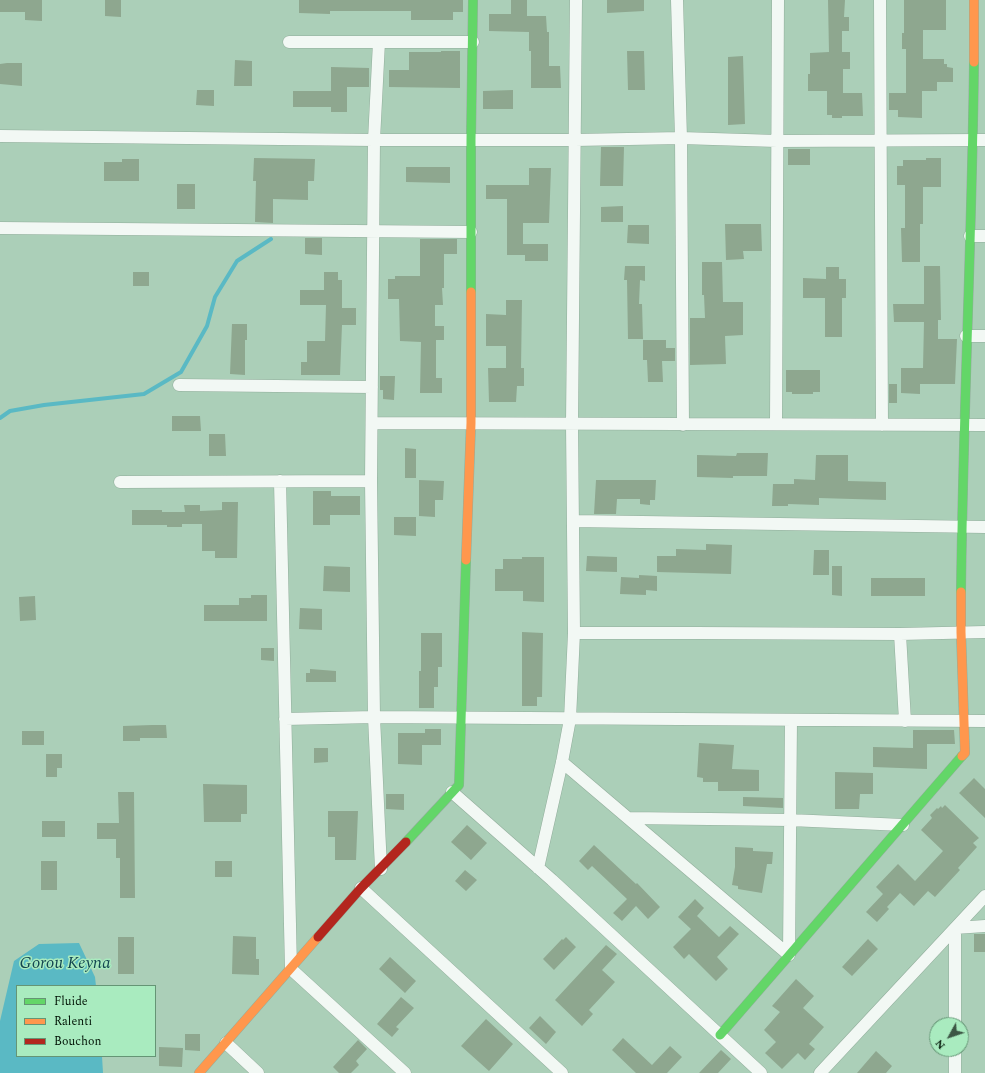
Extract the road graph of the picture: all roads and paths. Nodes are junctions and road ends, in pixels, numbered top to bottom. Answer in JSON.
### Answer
{"nodes":[{"id":1,"x":474,"y":0,"type":"edge"},
{"id":2,"x":576,"y":0,"type":"edge"},
{"id":3,"x":677,"y":0,"type":"edge"},
{"id":4,"x":778,"y":0,"type":"edge"},
{"id":5,"x":880,"y":0,"type":"edge"},
{"id":6,"x":974,"y":0,"type":"edge"},
{"id":7,"x":289,"y":42,"type":"dead end"},
{"id":8,"x":379,"y":42,"type":"junction"},
{"id":9,"x":473,"y":42,"type":"junction"},
{"id":10,"x":979,"y":42,"type":"edge"},
{"id":11,"x":0,"y":136,"type":"edge"},
{"id":12,"x":681,"y":138,"type":"junction"},
{"id":13,"x":374,"y":140,"type":"junction"},
{"id":14,"x":471,"y":140,"type":"junction"},
{"id":15,"x":575,"y":140,"type":"junction"},
{"id":16,"x":777,"y":140,"type":"junction"},
{"id":17,"x":985,"y":140,"type":"edge"},
{"id":18,"x":881,"y":141,"type":"junction"},
{"id":19,"x":973,"y":141,"type":"junction"},
{"id":20,"x":0,"y":228,"type":"edge"},
{"id":21,"x":373,"y":232,"type":"junction"},
{"id":22,"x":471,"y":232,"type":"junction"},
{"id":23,"x":970,"y":236,"type":"junction"},
{"id":24,"x":985,"y":236,"type":"edge"},
{"id":25,"x":966,"y":336,"type":"junction"},
{"id":26,"x":985,"y":336,"type":"edge"},
{"id":27,"x":179,"y":385,"type":"dead end"},
{"id":28,"x":372,"y":387,"type":"junction"},
{"id":29,"x":372,"y":423,"type":"junction"},
{"id":30,"x":471,"y":423,"type":"junction"},
{"id":31,"x":572,"y":424,"type":"junction"},
{"id":32,"x":776,"y":424,"type":"junction"},
{"id":33,"x":683,"y":425,"type":"junction"},
{"id":34,"x":882,"y":425,"type":"junction"},
{"id":35,"x":964,"y":425,"type":"junction"},
{"id":36,"x":985,"y":425,"type":"edge"},
{"id":37,"x":120,"y":482,"type":"dead end"},
{"id":38,"x":280,"y":482,"type":"junction"},
{"id":39,"x":371,"y":482,"type":"junction"},
{"id":40,"x":573,"y":521,"type":"junction"},
{"id":41,"x":962,"y":527,"type":"junction"},
{"id":42,"x":985,"y":527,"type":"edge"},
{"id":43,"x":961,"y":632,"type":"junction"},
{"id":44,"x":985,"y":632,"type":"edge"},
{"id":45,"x":574,"y":633,"type":"junction"},
{"id":46,"x":900,"y":634,"type":"junction"},
{"id":47,"x":374,"y":717,"type":"junction"},
{"id":48,"x":285,"y":719,"type":"junction"},
{"id":49,"x":461,"y":719,"type":"junction"},
{"id":50,"x":570,"y":719,"type":"junction"},
{"id":51,"x":791,"y":720,"type":"junction"},
{"id":52,"x":905,"y":721,"type":"junction"},
{"id":53,"x":964,"y":721,"type":"junction"},
{"id":54,"x":985,"y":721,"type":"edge"},
{"id":55,"x":562,"y":762,"type":"junction"},
{"id":56,"x":452,"y":792,"type":"junction"},
{"id":57,"x":628,"y":818,"type":"junction"},
{"id":58,"x":790,"y":820,"type":"junction"},
{"id":59,"x":903,"y":825,"type":"junction"},
{"id":60,"x":538,"y":868,"type":"junction"},
{"id":61,"x":381,"y":869,"type":"junction"},
{"id":62,"x":361,"y":888,"type":"junction"},
{"id":63,"x":985,"y":896,"type":"edge"},
{"id":64,"x":985,"y":926,"type":"edge"},
{"id":65,"x":955,"y":928,"type":"junction"},
{"id":66,"x":789,"y":955,"type":"junction"},
{"id":67,"x":291,"y":969,"type":"junction"},
{"id":68,"x":955,"y":1017,"type":"edge"},
{"id":69,"x":720,"y":1035,"type":"junction"},
{"id":70,"x":226,"y":1043,"type":"junction"},
{"id":71,"x":955,"y":1057,"type":"edge"},
{"id":72,"x":199,"y":1073,"type":"edge"},
{"id":73,"x":258,"y":1073,"type":"edge"},
{"id":74,"x":405,"y":1073,"type":"edge"},
{"id":75,"x":562,"y":1073,"type":"edge"},
{"id":76,"x":761,"y":1073,"type":"edge"},
{"id":77,"x":820,"y":1073,"type":"edge"},
{"id":78,"x":955,"y":1073,"type":"edge"}],
"edges":[{"from":1,"to":9,"type":"street"},
{"from":2,"to":15,"type":"street"},
{"from":3,"to":12,"type":"street"},
{"from":4,"to":16,"type":"street"},
{"from":5,"to":18,"type":"street"},
{"from":6,"to":10,"type":"street"},
{"from":7,"to":8,"type":"street"},
{"from":8,"to":9,"type":"street"},
{"from":8,"to":13,"type":"street"},
{"from":9,"to":14,"type":"street"},
{"from":10,"to":19,"type":"street"},
{"from":11,"to":13,"type":"street"},
{"from":12,"to":15,"type":"street"},
{"from":12,"to":16,"type":"street"},
{"from":12,"to":33,"type":"street"},
{"from":13,"to":14,"type":"street"},
{"from":13,"to":21,"type":"street"},
{"from":14,"to":15,"type":"street"},
{"from":14,"to":22,"type":"street"},
{"from":15,"to":31,"type":"street"},
{"from":16,"to":18,"type":"street"},
{"from":16,"to":32,"type":"street"},
{"from":17,"to":19,"type":"street"},
{"from":18,"to":19,"type":"street"},
{"from":18,"to":34,"type":"street"},
{"from":19,"to":23,"type":"street"},
{"from":20,"to":21,"type":"street"},
{"from":21,"to":22,"type":"street"},
{"from":21,"to":28,"type":"street"},
{"from":22,"to":30,"type":"street"},
{"from":23,"to":24,"type":"street"},
{"from":23,"to":25,"type":"street"},
{"from":25,"to":26,"type":"street"},
{"from":25,"to":35,"type":"street"},
{"from":27,"to":28,"type":"street"},
{"from":28,"to":29,"type":"street"},
{"from":29,"to":30,"type":"street"},
{"from":29,"to":39,"type":"street"},
{"from":30,"to":31,"type":"street"},
{"from":30,"to":49,"type":"street"},
{"from":31,"to":33,"type":"street"},
{"from":31,"to":40,"type":"street"},
{"from":32,"to":33,"type":"street"},
{"from":32,"to":34,"type":"street"},
{"from":34,"to":35,"type":"street"},
{"from":35,"to":36,"type":"street"},
{"from":35,"to":41,"type":"street"},
{"from":37,"to":38,"type":"street"},
{"from":38,"to":39,"type":"street"},
{"from":38,"to":48,"type":"street"},
{"from":39,"to":47,"type":"street"},
{"from":40,"to":41,"type":"street"},
{"from":40,"to":45,"type":"street"},
{"from":41,"to":42,"type":"street"},
{"from":41,"to":43,"type":"street"},
{"from":43,"to":44,"type":"street"},
{"from":43,"to":46,"type":"street"},
{"from":43,"to":53,"type":"street"},
{"from":45,"to":46,"type":"street"},
{"from":45,"to":50,"type":"street"},
{"from":46,"to":52,"type":"street"},
{"from":47,"to":48,"type":"street"},
{"from":47,"to":49,"type":"street"},
{"from":47,"to":61,"type":"street"},
{"from":48,"to":67,"type":"street"},
{"from":49,"to":50,"type":"street"},
{"from":49,"to":56,"type":"street"},
{"from":50,"to":51,"type":"street"},
{"from":50,"to":55,"type":"street"},
{"from":51,"to":52,"type":"street"},
{"from":51,"to":58,"type":"street"},
{"from":52,"to":53,"type":"street"},
{"from":53,"to":54,"type":"street"},
{"from":53,"to":59,"type":"street"},
{"from":55,"to":57,"type":"street"},
{"from":55,"to":60,"type":"street"},
{"from":56,"to":60,"type":"street"},
{"from":56,"to":61,"type":"street"},
{"from":57,"to":58,"type":"street"},
{"from":57,"to":66,"type":"street"},
{"from":58,"to":59,"type":"street"},
{"from":58,"to":66,"type":"street"},
{"from":59,"to":66,"type":"street"},
{"from":60,"to":69,"type":"street"},
{"from":61,"to":62,"type":"street"},
{"from":62,"to":67,"type":"street"},
{"from":62,"to":75,"type":"street"},
{"from":63,"to":65,"type":"street"},
{"from":64,"to":65,"type":"street"},
{"from":65,"to":68,"type":"street"},
{"from":65,"to":77,"type":"street"},
{"from":66,"to":69,"type":"street"},
{"from":67,"to":70,"type":"street"},
{"from":67,"to":74,"type":"street"},
{"from":69,"to":76,"type":"street"},
{"from":70,"to":72,"type":"street"},
{"from":70,"to":73,"type":"street"},
{"from":71,"to":78,"type":"street"}]}
